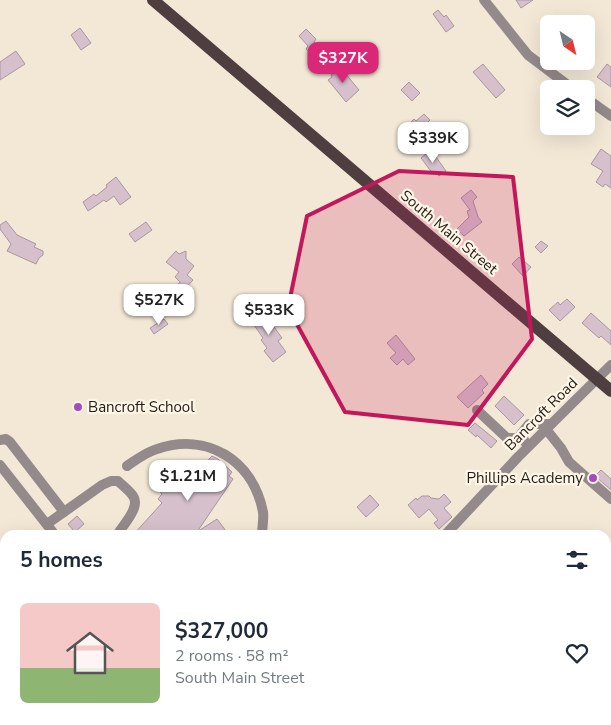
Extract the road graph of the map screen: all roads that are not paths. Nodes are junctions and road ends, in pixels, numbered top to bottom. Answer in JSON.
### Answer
{"nodes":[{"id":1,"x":152,"y":0,"type":"edge"},
{"id":2,"x":484,"y":0,"type":"edge"},
{"id":3,"x":561,"y":80,"type":"edge"},
{"id":4,"x":595,"y":104,"type":"edge"},
{"id":5,"x":611,"y":116,"type":"edge"},
{"id":6,"x":611,"y":365,"type":"edge"},
{"id":7,"x":596,"y":379,"type":"junction"},
{"id":8,"x":611,"y":391,"type":"edge"},
{"id":9,"x":477,"y":410,"type":"dead end"},
{"id":10,"x":548,"y":427,"type":"junction"},
{"id":11,"x":0,"y":440,"type":"edge"},
{"id":12,"x":526,"y":443,"type":"junction"},
{"id":13,"x":0,"y":465,"type":"edge"},
{"id":14,"x":127,"y":466,"type":"dead end"},
{"id":15,"x":611,"y":499,"type":"edge"},
{"id":16,"x":64,"y":512,"type":"junction"},
{"id":17,"x":47,"y":524,"type":"junction"},
{"id":18,"x":51,"y":530,"type":"edge"},
{"id":19,"x":120,"y":530,"type":"edge"},
{"id":20,"x":262,"y":530,"type":"edge"},
{"id":21,"x":449,"y":530,"type":"edge"}],
"edges":[{"from":1,"to":7,"type":"main road","name":"South Main Street"},
{"from":2,"to":3,"type":"street"},
{"from":4,"to":5,"type":"street"},
{"from":6,"to":7,"type":"street","name":"Bancroft Road"},
{"from":7,"to":8,"type":"main road","name":"South Main Street"},
{"from":7,"to":10,"type":"street","name":"Bancroft Road"},
{"from":9,"to":12,"type":"street"},
{"from":10,"to":12,"type":"street","name":"Bancroft Road"},
{"from":10,"to":12,"type":"street"},
{"from":10,"to":15,"type":"street"},
{"from":11,"to":16,"type":"street"},
{"from":12,"to":21,"type":"street","name":"Bancroft Road"},
{"from":13,"to":17,"type":"street"},
{"from":14,"to":20,"type":"street"},
{"from":16,"to":17,"type":"street"},
{"from":16,"to":19,"type":"street"},
{"from":17,"to":18,"type":"street"}]}
